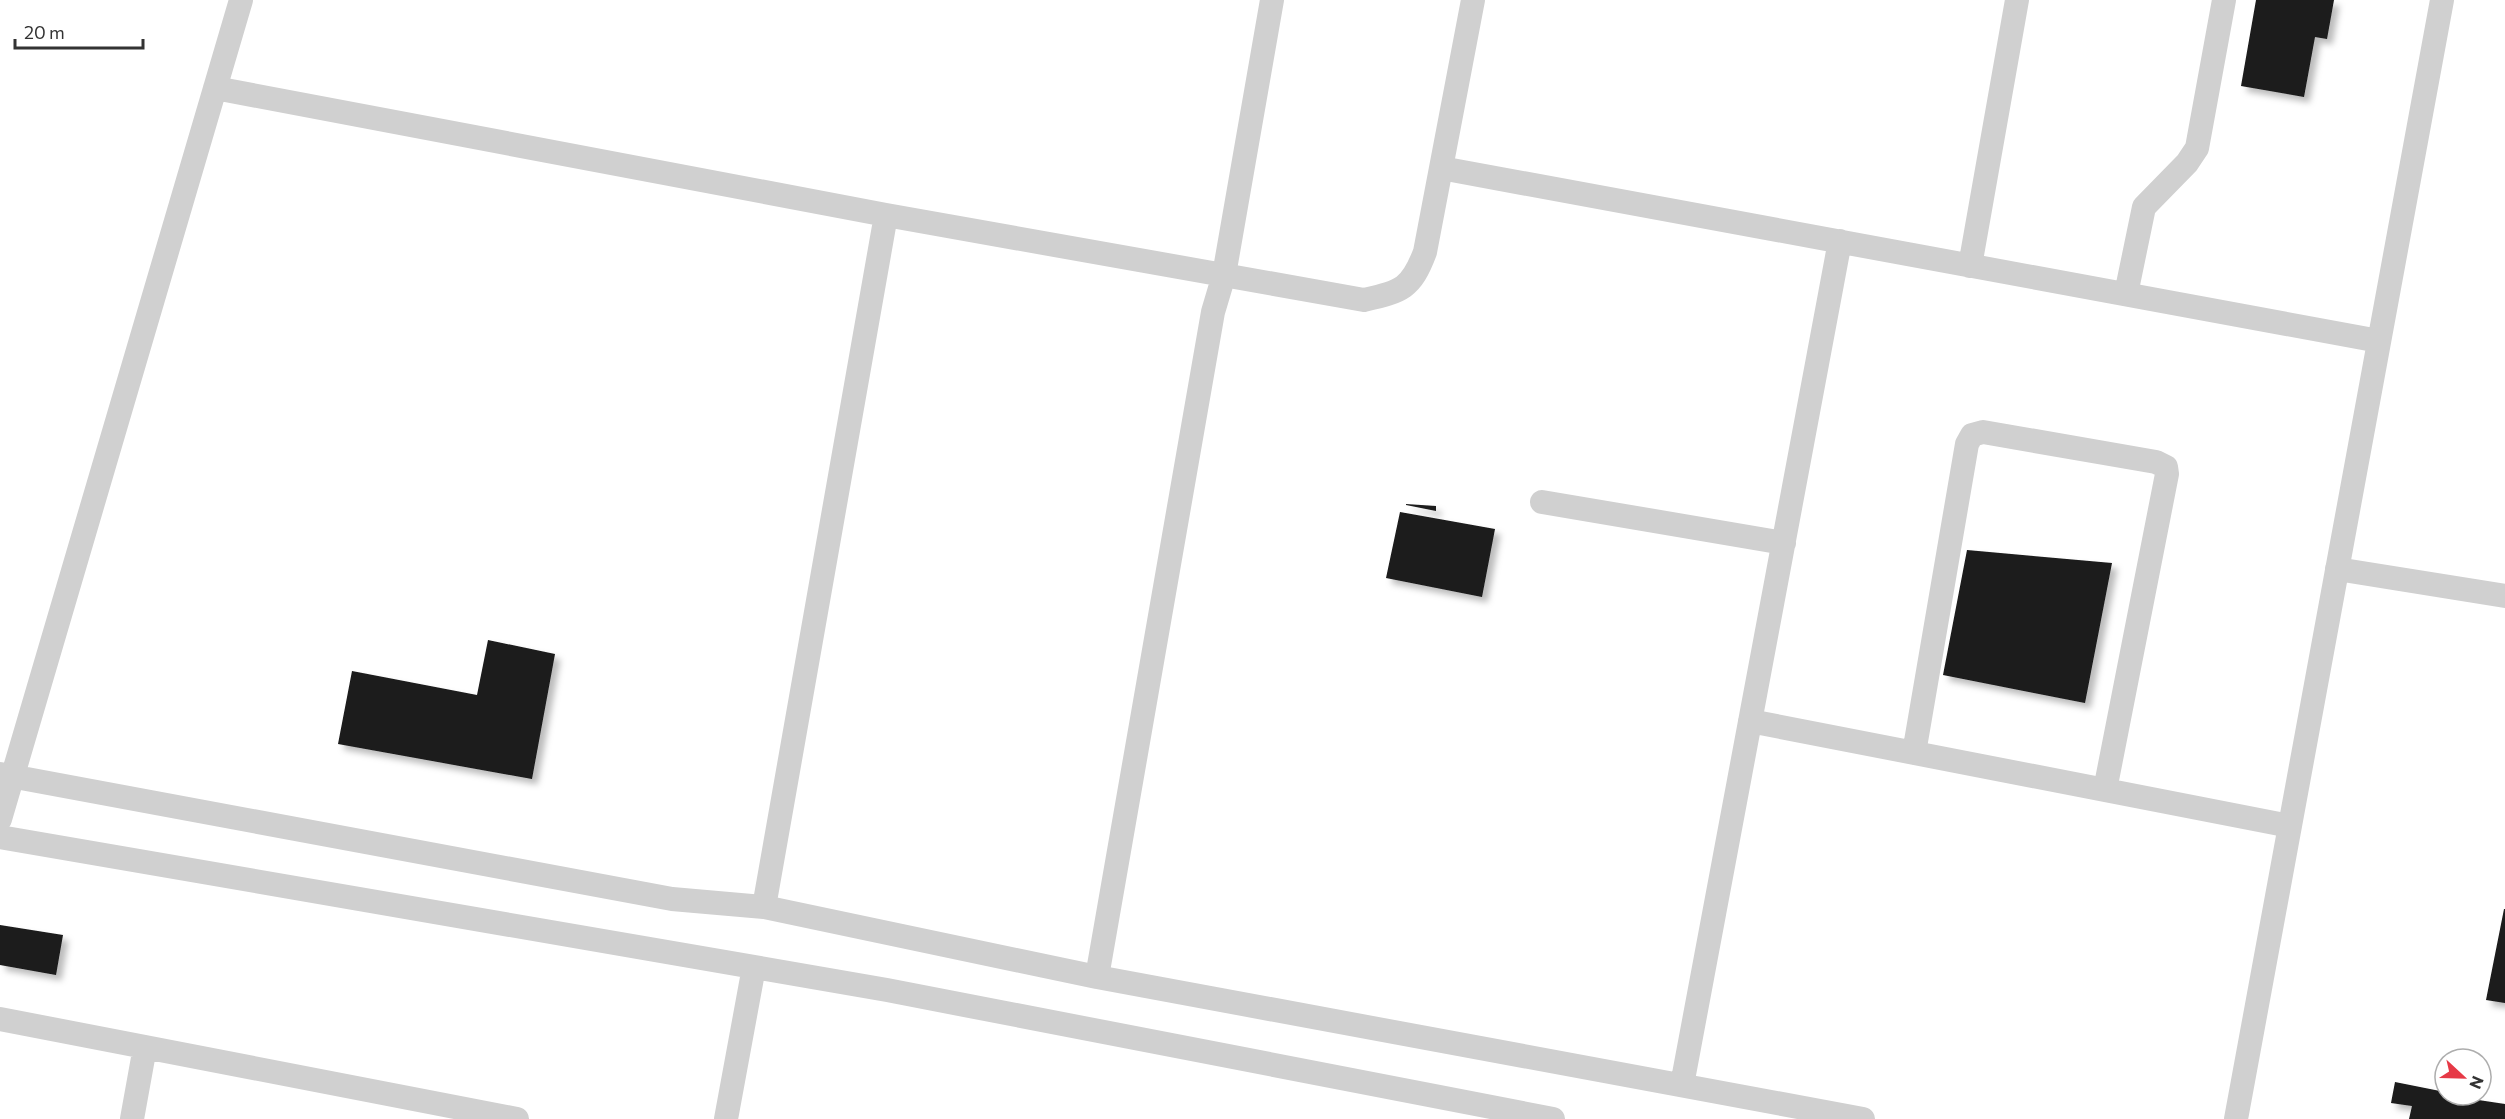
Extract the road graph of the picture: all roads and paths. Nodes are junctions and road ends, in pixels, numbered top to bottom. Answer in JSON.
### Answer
{"nodes":[{"id":1,"x":241,"y":0,"type":"edge"},
{"id":2,"x":1272,"y":0,"type":"edge"},
{"id":3,"x":1473,"y":0,"type":"edge"},
{"id":4,"x":2017,"y":0,"type":"edge"},
{"id":5,"x":2224,"y":0,"type":"edge"},
{"id":6,"x":2442,"y":0,"type":"edge"},
{"id":7,"x":215,"y":88,"type":"junction"},
{"id":8,"x":1442,"y":168,"type":"junction"},
{"id":9,"x":886,"y":215,"type":"junction"},
{"id":10,"x":1840,"y":241,"type":"junction"},
{"id":11,"x":1970,"y":266,"type":"junction"},
{"id":12,"x":1224,"y":275,"type":"junction"},
{"id":13,"x":2126,"y":294,"type":"junction"},
{"id":14,"x":2379,"y":341,"type":"junction"},
{"id":15,"x":1542,"y":502,"type":"dead end"},
{"id":16,"x":1784,"y":543,"type":"junction"},
{"id":17,"x":2337,"y":569,"type":"junction"},
{"id":18,"x":2505,"y":596,"type":"edge"},
{"id":19,"x":1750,"y":721,"type":"junction"},
{"id":20,"x":1914,"y":753,"type":"junction"},
{"id":21,"x":6,"y":776,"type":"edge"},
{"id":22,"x":2105,"y":790,"type":"junction"},
{"id":23,"x":0,"y":819,"type":"edge"},
{"id":24,"x":2290,"y":826,"type":"junction"},
{"id":25,"x":0,"y":837,"type":"edge"},
{"id":26,"x":764,"y":907,"type":"junction"},
{"id":27,"x":754,"y":967,"type":"junction"},
{"id":28,"x":1097,"y":977,"type":"junction"},
{"id":29,"x":0,"y":1019,"type":"edge"},
{"id":30,"x":144,"y":1047,"type":"junction"},
{"id":31,"x":1682,"y":1085,"type":"junction"},
{"id":32,"x":132,"y":1119,"type":"edge"},
{"id":33,"x":517,"y":1119,"type":"edge"},
{"id":34,"x":726,"y":1119,"type":"edge"},
{"id":35,"x":1553,"y":1119,"type":"edge"},
{"id":36,"x":1863,"y":1119,"type":"edge"},
{"id":37,"x":2236,"y":1119,"type":"edge"}],
"edges":[{"from":1,"to":7,"type":"lane"},
{"from":2,"to":12,"type":"lane"},
{"from":3,"to":8,"type":"lane"},
{"from":4,"to":11,"type":"lane"},
{"from":5,"to":13,"type":"lane"},
{"from":6,"to":14,"type":"lane"},
{"from":7,"to":9,"type":"lane"},
{"from":7,"to":21,"type":"lane"},
{"from":8,"to":10,"type":"lane"},
{"from":8,"to":12,"type":"lane"},
{"from":9,"to":12,"type":"lane"},
{"from":9,"to":26,"type":"lane"},
{"from":10,"to":11,"type":"lane"},
{"from":10,"to":16,"type":"lane"},
{"from":11,"to":13,"type":"lane"},
{"from":12,"to":28,"type":"lane"},
{"from":13,"to":14,"type":"lane"},
{"from":14,"to":17,"type":"lane"},
{"from":15,"to":16,"type":"lane"},
{"from":16,"to":19,"type":"lane"},
{"from":17,"to":18,"type":"lane"},
{"from":17,"to":24,"type":"lane"},
{"from":19,"to":20,"type":"lane"},
{"from":19,"to":31,"type":"lane"},
{"from":20,"to":22,"type":"lane"},
{"from":20,"to":22,"type":"lane"},
{"from":21,"to":23,"type":"lane"},
{"from":21,"to":26,"type":"lane"},
{"from":22,"to":24,"type":"lane"},
{"from":24,"to":37,"type":"lane"},
{"from":25,"to":27,"type":"lane"},
{"from":26,"to":28,"type":"lane"},
{"from":27,"to":34,"type":"lane"},
{"from":27,"to":35,"type":"lane"},
{"from":28,"to":31,"type":"lane"},
{"from":29,"to":30,"type":"lane"},
{"from":30,"to":32,"type":"lane"},
{"from":30,"to":33,"type":"lane"},
{"from":31,"to":36,"type":"lane"}]}
